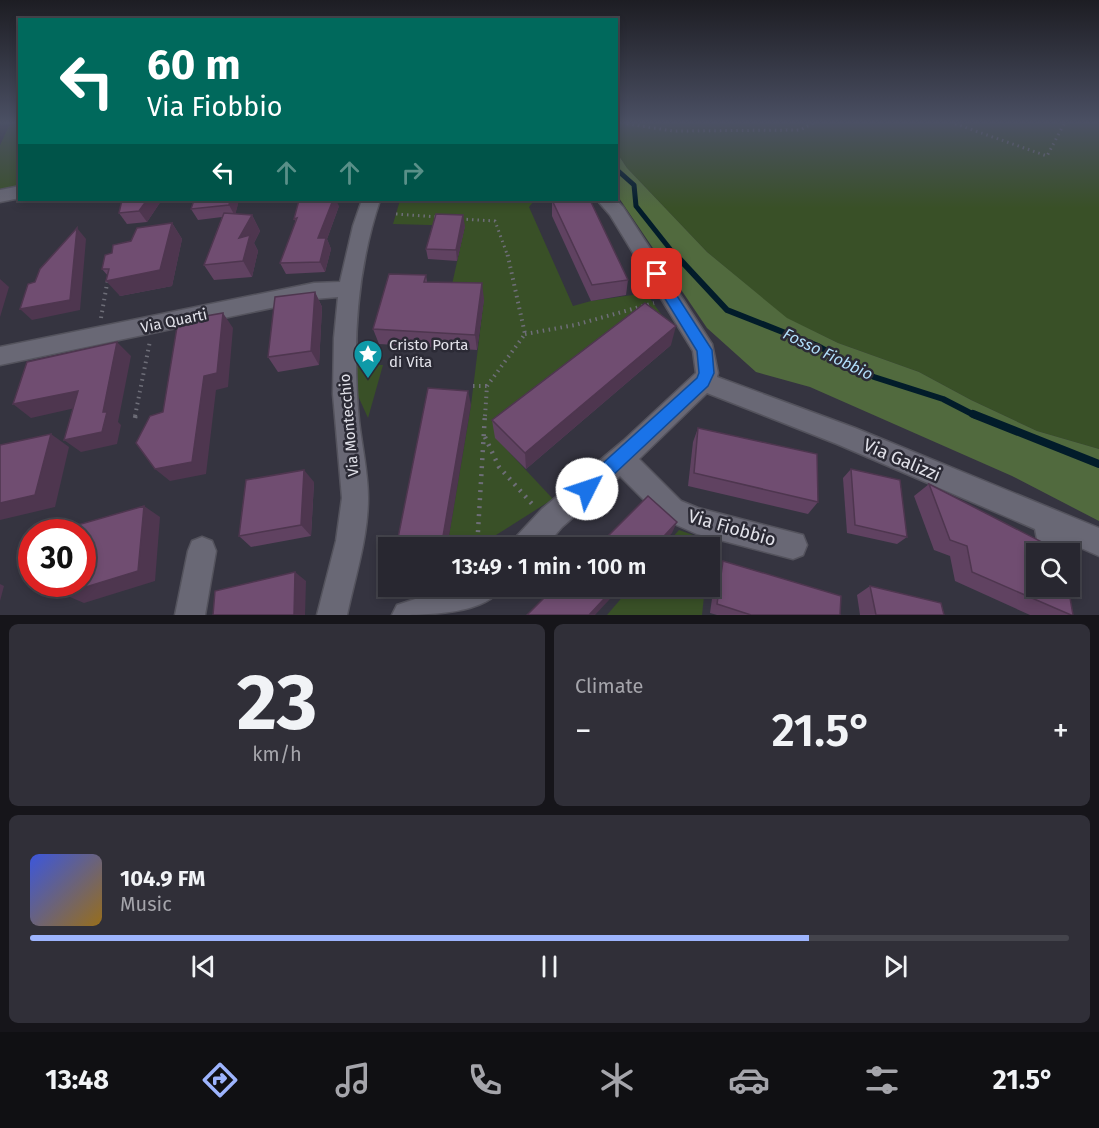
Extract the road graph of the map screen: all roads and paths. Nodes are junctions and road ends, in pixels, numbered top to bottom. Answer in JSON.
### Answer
{"nodes":[{"id":1,"x":1032,"y":151,"type":"edge"},
{"id":2,"x":1050,"y":151,"type":"edge"},
{"id":3,"x":18,"y":192,"type":"edge"},
{"id":4,"x":0,"y":196,"type":"edge"},
{"id":5,"x":371,"y":201,"type":"edge"},
{"id":6,"x":607,"y":201,"type":"edge"},
{"id":7,"x":396,"y":214,"type":"dead end"},
{"id":8,"x":109,"y":272,"type":"edge"},
{"id":9,"x":349,"y":289,"type":"junction"},
{"id":10,"x":672,"y":298,"type":"junction"},
{"id":11,"x":153,"y":326,"type":"junction"},
{"id":12,"x":525,"y":334,"type":"junction"},
{"id":13,"x":98,"y":336,"type":"junction"},
{"id":14,"x":0,"y":356,"type":"edge"},
{"id":15,"x":703,"y":382,"type":"junction"},
{"id":16,"x":473,"y":386,"type":"dead end"},
{"id":17,"x":486,"y":386,"type":"junction"},
{"id":18,"x":135,"y":418,"type":"dead end"},
{"id":19,"x":484,"y":434,"type":"junction"},
{"id":20,"x":621,"y":459,"type":"junction"},
{"id":21,"x":552,"y":518,"type":"junction"},
{"id":22,"x":1047,"y":520,"type":"junction"},
{"id":23,"x":478,"y":537,"type":"edge"},
{"id":24,"x":535,"y":537,"type":"edge"},
{"id":25,"x":1099,"y":542,"type":"edge"},
{"id":26,"x":1052,"y":543,"type":"edge"},
{"id":27,"x":793,"y":545,"type":"dead end"},
{"id":28,"x":202,"y":550,"type":"dead end"},
{"id":29,"x":466,"y":597,"type":"edge"},
{"id":30,"x":189,"y":615,"type":"edge"},
{"id":31,"x":332,"y":615,"type":"edge"},
{"id":32,"x":407,"y":615,"type":"edge"}],
"edges":[{"from":1,"to":2,"type":"path"},
{"from":3,"to":4,"type":"street"},
{"from":5,"to":9,"type":"street","name":"Via Montecchio"},
{"from":6,"to":10,"type":"street"},
{"from":7,"to":12,"type":"path"},
{"from":8,"to":13,"type":"path"},
{"from":9,"to":11,"type":"street","name":"Via Quarti"},
{"from":9,"to":31,"type":"street","name":"Via Montecchio"},
{"from":10,"to":12,"type":"path"},
{"from":10,"to":15,"type":"street"},
{"from":11,"to":13,"type":"street","name":"Via Quarti"},
{"from":11,"to":18,"type":"path"},
{"from":12,"to":17,"type":"path"},
{"from":13,"to":14,"type":"street","name":"Via Quarti"},
{"from":15,"to":20,"type":"street"},
{"from":15,"to":22,"type":"street","name":"Via Galizzi"},
{"from":16,"to":17,"type":"path"},
{"from":17,"to":19,"type":"path"},
{"from":19,"to":21,"type":"path"},
{"from":19,"to":23,"type":"path"},
{"from":20,"to":21,"type":"street"},
{"from":20,"to":27,"type":"street","name":"Via Fiobbio"},
{"from":21,"to":24,"type":"street"},
{"from":22,"to":25,"type":"street","name":"Via Galizzi"},
{"from":22,"to":26,"type":"street"},
{"from":28,"to":30,"type":"street"},
{"from":29,"to":32,"type":"street"}]}
